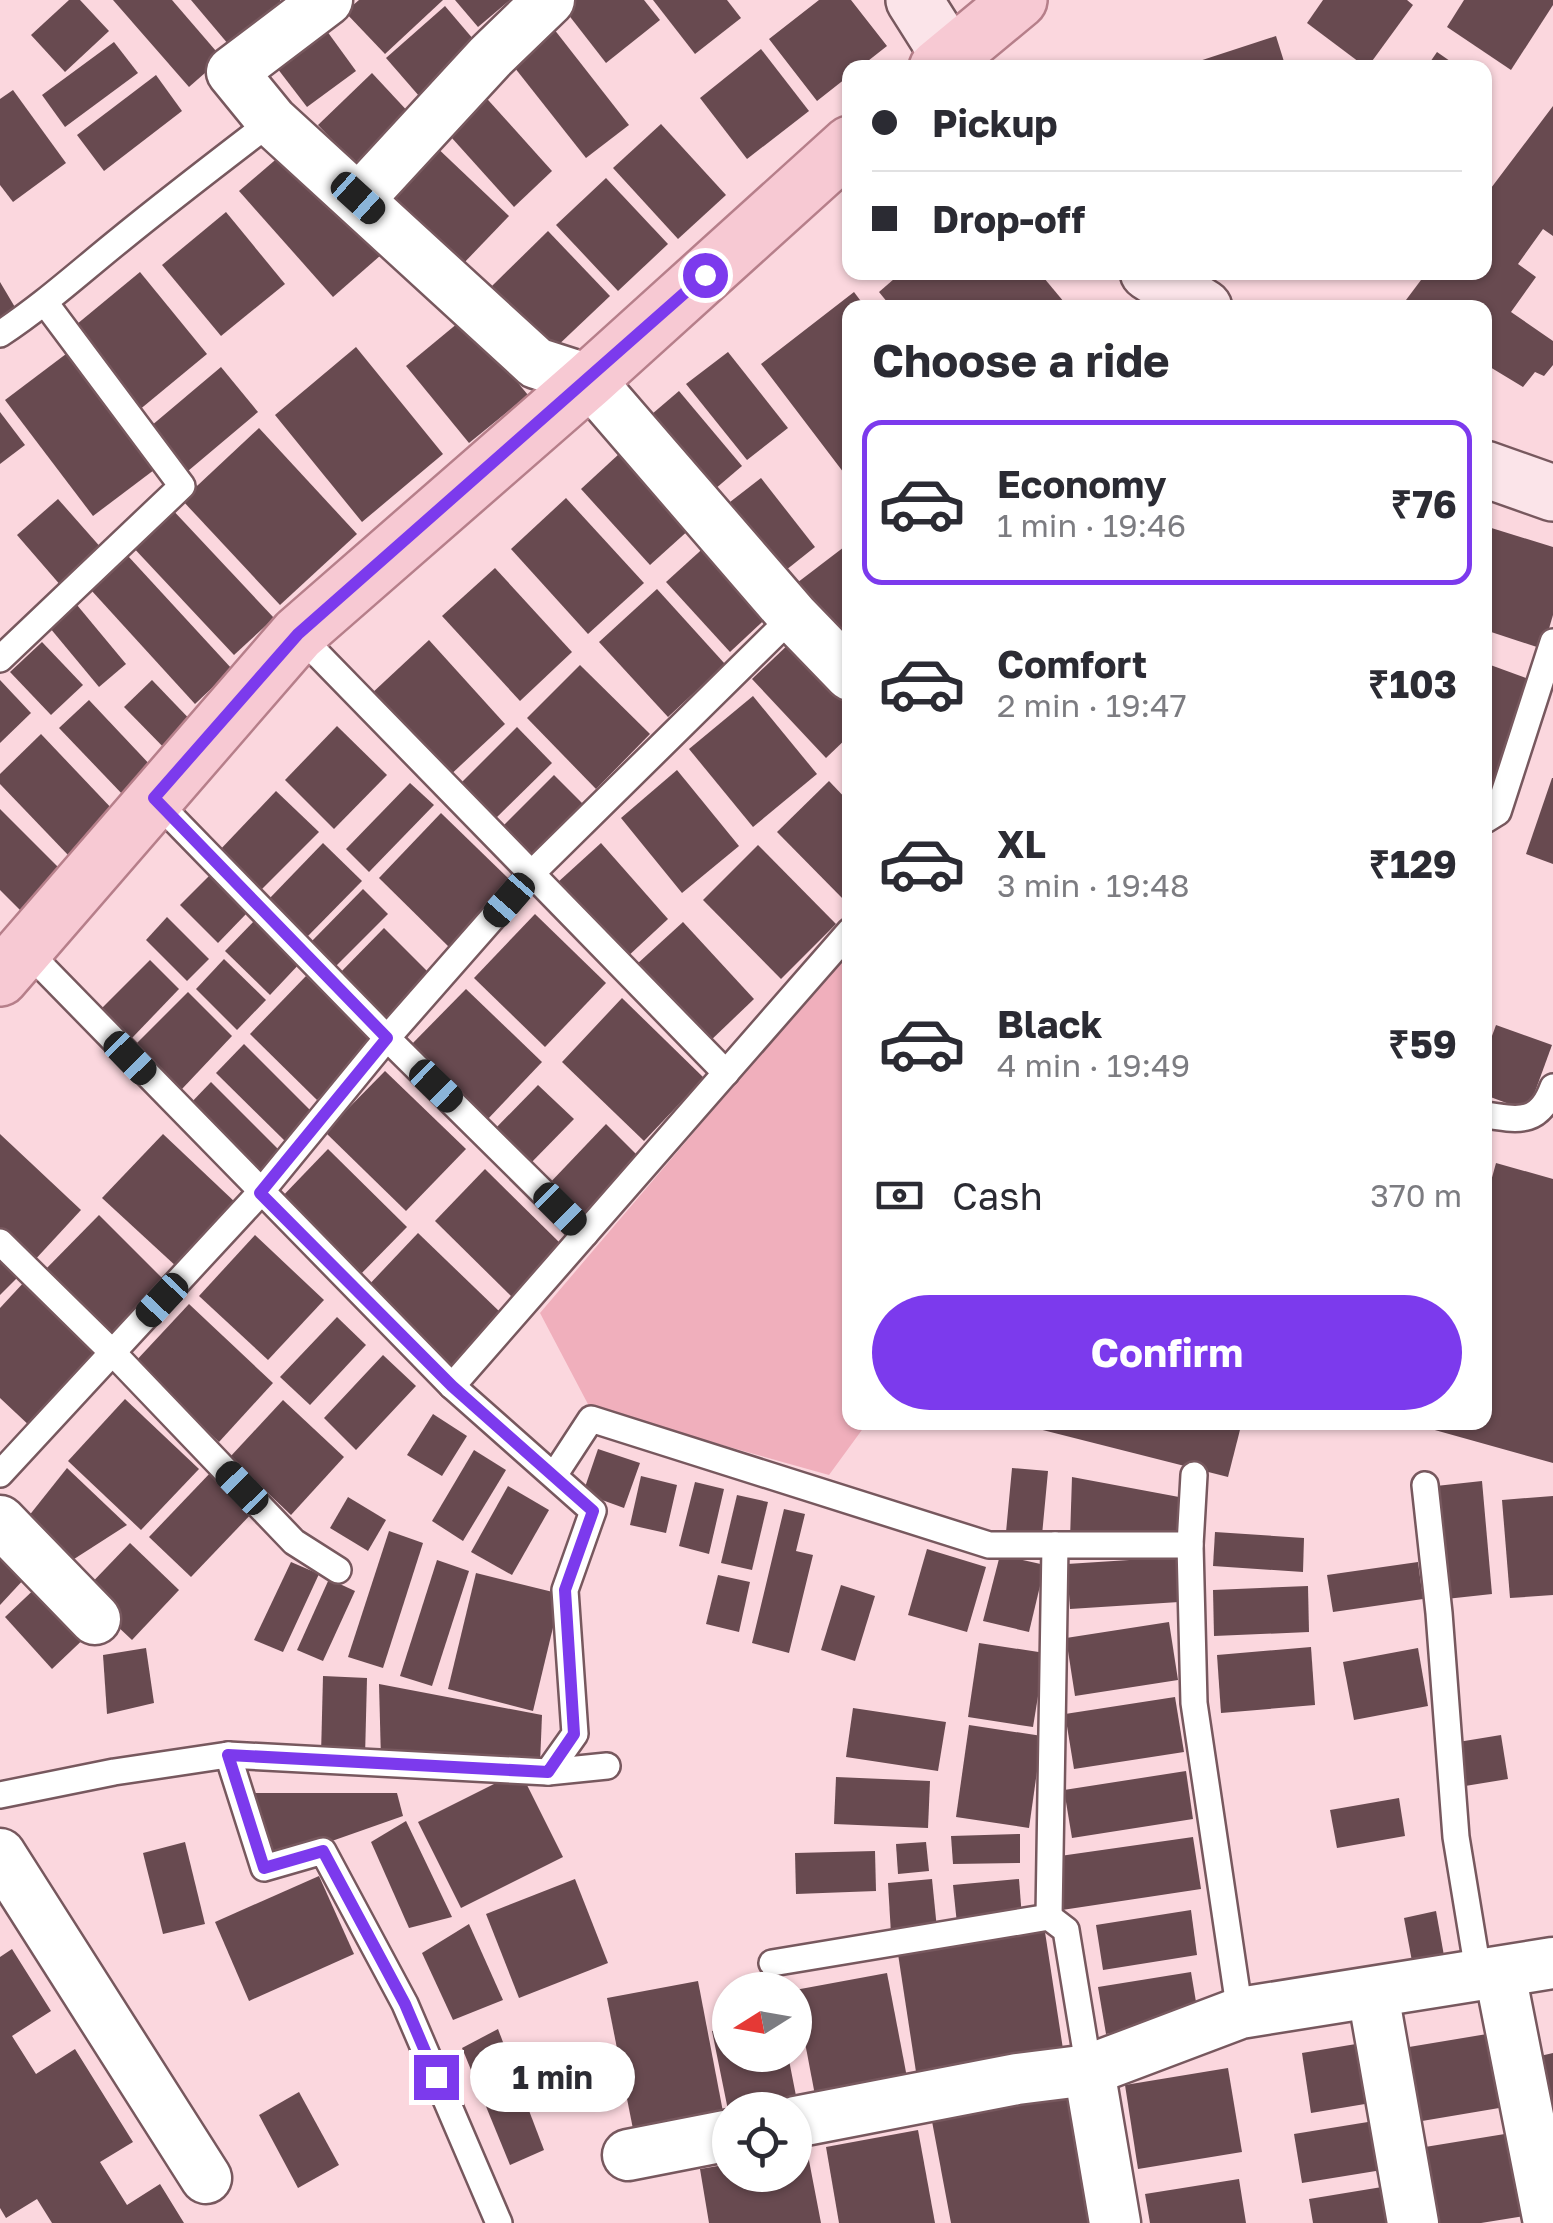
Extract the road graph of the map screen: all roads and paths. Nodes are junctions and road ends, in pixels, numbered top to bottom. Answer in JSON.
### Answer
{"nodes":[{"id":1,"x":327,"y":0,"type":"edge"},
{"id":2,"x":548,"y":0,"type":"edge"},
{"id":3,"x":914,"y":0,"type":"edge"},
{"id":4,"x":1019,"y":0,"type":"edge"},
{"id":5,"x":942,"y":60,"type":"edge"},
{"id":6,"x":945,"y":60,"type":"edge"},
{"id":7,"x":272,"y":121,"type":"junction"},
{"id":8,"x":842,"y":151,"type":"edge"},
{"id":9,"x":358,"y":198,"type":"junction"},
{"id":10,"x":1160,"y":280,"type":"edge"},
{"id":11,"x":1192,"y":300,"type":"edge"},
{"id":12,"x":46,"y":304,"type":"junction"},
{"id":13,"x":0,"y":334,"type":"edge"},
{"id":14,"x":590,"y":380,"type":"junction"},
{"id":15,"x":1492,"y":471,"type":"edge"},
{"id":16,"x":1553,"y":492,"type":"edge"},
{"id":17,"x":793,"y":616,"type":"junction"},
{"id":18,"x":298,"y":634,"type":"junction"},
{"id":19,"x":1553,"y":642,"type":"edge"},
{"id":20,"x":0,"y":660,"type":"edge"},
{"id":21,"x":842,"y":667,"type":"edge"},
{"id":22,"x":154,"y":798,"type":"junction"},
{"id":23,"x":1492,"y":816,"type":"edge"},
{"id":24,"x":533,"y":872,"type":"junction"},
{"id":25,"x":842,"y":939,"type":"edge"},
{"id":26,"x":12,"y":964,"type":"edge"},
{"id":27,"x":387,"y":1038,"type":"junction"},
{"id":28,"x":726,"y":1073,"type":"junction"},
{"id":29,"x":1553,"y":1087,"type":"edge"},
{"id":30,"x":1492,"y":1116,"type":"edge"},
{"id":31,"x":260,"y":1193,"type":"junction"},
{"id":32,"x":585,"y":1234,"type":"junction"},
{"id":33,"x":0,"y":1242,"type":"edge"},
{"id":34,"x":113,"y":1353,"type":"junction"},
{"id":35,"x":452,"y":1386,"type":"junction"},
{"id":36,"x":0,"y":1474,"type":"edge"},
{"id":37,"x":555,"y":1474,"type":"junction"},
{"id":38,"x":1194,"y":1476,"type":"dead end"},
{"id":39,"x":1426,"y":1485,"type":"dead end"},
{"id":40,"x":0,"y":1521,"type":"edge"},
{"id":41,"x":1055,"y":1545,"type":"junction"},
{"id":42,"x":1190,"y":1546,"type":"junction"},
{"id":43,"x":338,"y":1570,"type":"dead end"},
{"id":44,"x":95,"y":1619,"type":"dead end"},
{"id":45,"x":228,"y":1755,"type":"junction"},
{"id":46,"x":606,"y":1766,"type":"dead end"},
{"id":47,"x":548,"y":1772,"type":"junction"},
{"id":48,"x":0,"y":1795,"type":"edge"},
{"id":49,"x":0,"y":1854,"type":"edge"},
{"id":50,"x":0,"y":1900,"type":"edge"},
{"id":51,"x":1048,"y":1916,"type":"junction"},
{"id":52,"x":772,"y":1963,"type":"dead end"},
{"id":53,"x":1553,"y":1963,"type":"edge"},
{"id":54,"x":1489,"y":1976,"type":"junction"},
{"id":55,"x":1373,"y":1994,"type":"junction"},
{"id":56,"x":1240,"y":2013,"type":"junction"},
{"id":57,"x":1090,"y":2070,"type":"junction"},
{"id":58,"x":812,"y":2119,"type":"edge"},
{"id":59,"x":712,"y":2139,"type":"edge"},
{"id":60,"x":1544,"y":2145,"type":"edge"},
{"id":61,"x":628,"y":2155,"type":"dead end"},
{"id":62,"x":500,"y":2223,"type":"edge"},
{"id":63,"x":1115,"y":2223,"type":"edge"},
{"id":64,"x":1413,"y":2223,"type":"edge"},
{"id":65,"x":1550,"y":2223,"type":"edge"}],
"edges":[{"from":1,"to":7,"type":"street"},
{"from":2,"to":9,"type":"street"},
{"from":3,"to":5,"type":"street"},
{"from":4,"to":6,"type":"main road"},
{"from":7,"to":9,"type":"street"},
{"from":7,"to":12,"type":"lane"},
{"from":8,"to":14,"type":"main road"},
{"from":9,"to":14,"type":"street"},
{"from":10,"to":11,"type":"street"},
{"from":12,"to":13,"type":"lane"},
{"from":12,"to":20,"type":"lane"},
{"from":14,"to":17,"type":"street"},
{"from":14,"to":18,"type":"main road"},
{"from":15,"to":16,"type":"street"},
{"from":17,"to":21,"type":"street"},
{"from":17,"to":24,"type":"lane"},
{"from":18,"to":22,"type":"main road"},
{"from":18,"to":24,"type":"lane"},
{"from":19,"to":23,"type":"lane"},
{"from":22,"to":26,"type":"main road"},
{"from":22,"to":27,"type":"lane"},
{"from":24,"to":27,"type":"lane"},
{"from":24,"to":28,"type":"lane"},
{"from":25,"to":28,"type":"lane"},
{"from":26,"to":31,"type":"lane"},
{"from":27,"to":31,"type":"lane"},
{"from":27,"to":32,"type":"lane"},
{"from":28,"to":32,"type":"lane"},
{"from":29,"to":30,"type":"lane"},
{"from":31,"to":34,"type":"lane"},
{"from":31,"to":35,"type":"lane"},
{"from":32,"to":35,"type":"lane"},
{"from":33,"to":34,"type":"lane"},
{"from":34,"to":36,"type":"lane"},
{"from":34,"to":43,"type":"lane"},
{"from":35,"to":37,"type":"lane"},
{"from":37,"to":41,"type":"lane"},
{"from":37,"to":47,"type":"lane"},
{"from":38,"to":42,"type":"lane"},
{"from":39,"to":54,"type":"lane"},
{"from":40,"to":44,"type":"street"},
{"from":41,"to":42,"type":"lane"},
{"from":41,"to":51,"type":"lane"},
{"from":42,"to":56,"type":"lane"},
{"from":45,"to":47,"type":"lane"},
{"from":45,"to":48,"type":"lane"},
{"from":45,"to":62,"type":"lane"},
{"from":46,"to":47,"type":"lane"},
{"from":49,"to":50,"type":"street"},
{"from":51,"to":52,"type":"lane"},
{"from":51,"to":57,"type":"lane"},
{"from":53,"to":54,"type":"street"},
{"from":54,"to":55,"type":"street"},
{"from":54,"to":60,"type":"street"},
{"from":55,"to":56,"type":"street"},
{"from":55,"to":64,"type":"street"},
{"from":56,"to":57,"type":"street"},
{"from":57,"to":58,"type":"street"},
{"from":57,"to":63,"type":"street"},
{"from":59,"to":61,"type":"street"},
{"from":60,"to":65,"type":"street"}]}
